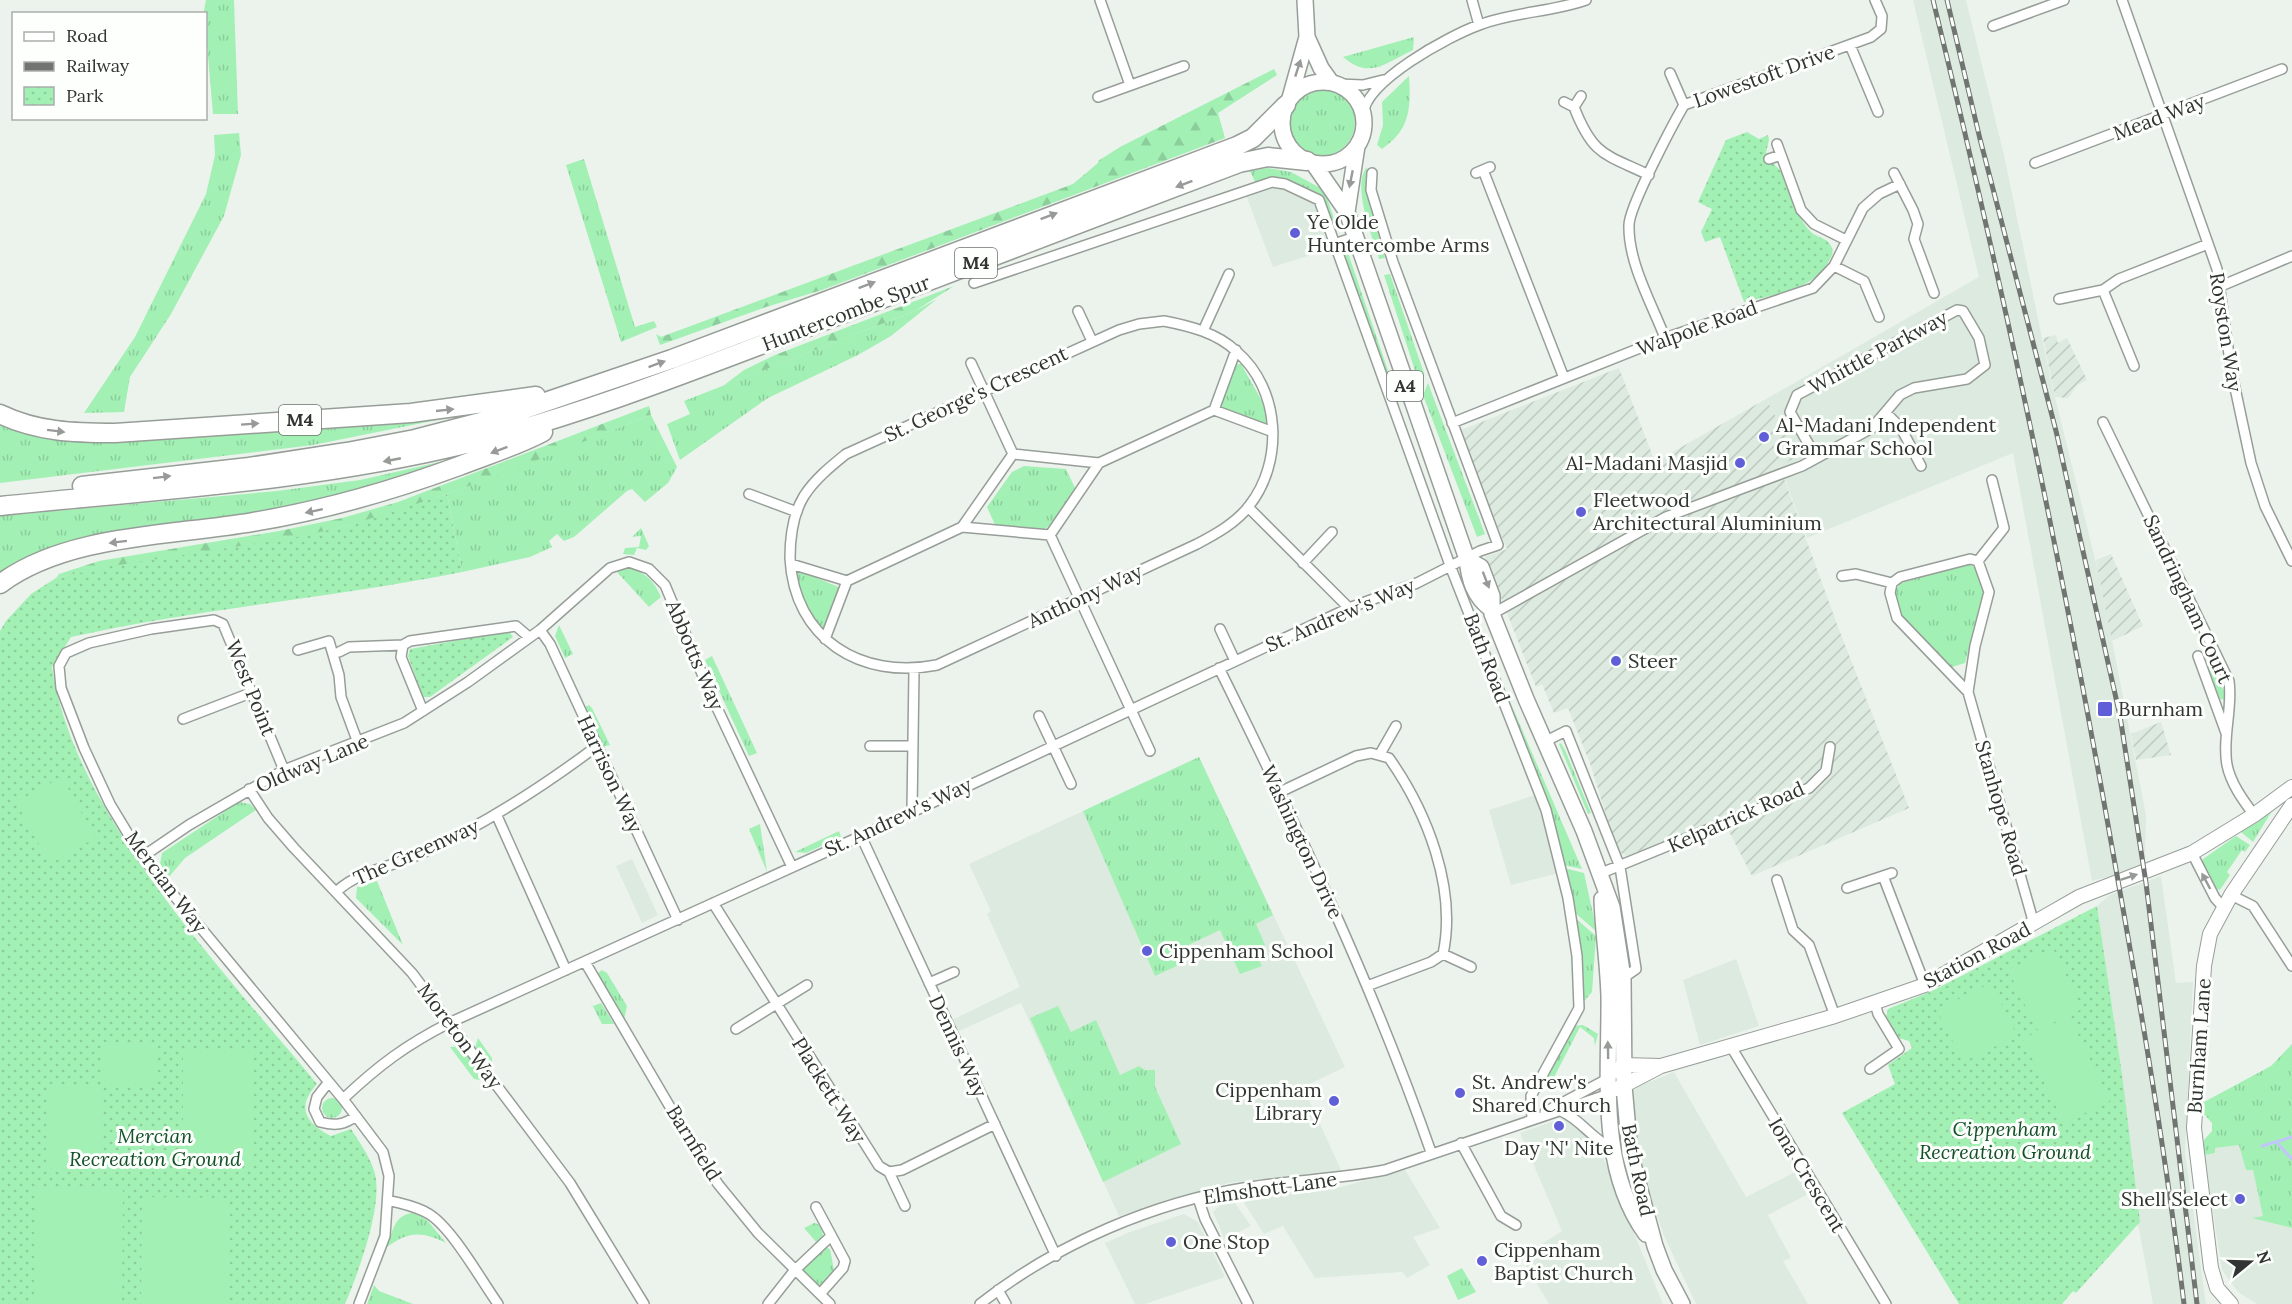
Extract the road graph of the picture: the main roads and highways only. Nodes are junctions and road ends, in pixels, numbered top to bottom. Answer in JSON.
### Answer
{"nodes":[{"id":1,"x":1305,"y":0,"type":"edge"},
{"id":2,"x":1307,"y":37,"type":"junction"},
{"id":3,"x":1335,"y":83,"type":"junction"},
{"id":4,"x":1288,"y":102,"type":"junction"},
{"id":5,"x":1357,"y":146,"type":"junction"},
{"id":6,"x":1310,"y":162,"type":"junction"},
{"id":7,"x":1347,"y":212,"type":"junction"},
{"id":8,"x":602,"y":385,"type":"junction"},
{"id":9,"x":590,"y":407,"type":"junction"},
{"id":10,"x":0,"y":414,"type":"edge"},
{"id":11,"x":0,"y":495,"type":"edge"},
{"id":12,"x":0,"y":506,"type":"edge"},
{"id":13,"x":0,"y":584,"type":"edge"},
{"id":14,"x":1600,"y":878,"type":"junction"},
{"id":15,"x":1655,"y":1246,"type":"junction"},
{"id":16,"x":1682,"y":1304,"type":"edge"}],
"edges":[{"from":1,"to":2,"type":"main road"},
{"from":2,"to":3,"type":"main road"},
{"from":4,"to":2,"type":"main road","one_way":true},
{"from":3,"to":4,"type":"main road"},
{"from":3,"to":5,"type":"main road"},
{"from":4,"to":6,"type":"main road"},
{"from":8,"to":4,"type":"highway","name":"Huntercombe Spur","number":"M4","one_way":true},
{"from":5,"to":6,"type":"main road"},
{"from":5,"to":7,"type":"main road","name":"Bath Road","number":"A4","one_way":true},
{"from":6,"to":7,"type":"main road","name":"Bath Road","number":"A4"},
{"from":6,"to":9,"type":"highway","name":"Huntercombe Spur","number":"M4","one_way":true},
{"from":7,"to":14,"type":"main road","name":"Bath Road","number":"A4"},
{"from":10,"to":8,"type":"highway","number":"M4","one_way":true},
{"from":11,"to":8,"type":"highway","number":"M4","one_way":true},
{"from":9,"to":12,"type":"highway","number":"M4","one_way":true},
{"from":9,"to":13,"type":"highway","number":"M4","one_way":true},
{"from":14,"to":15,"type":"main road","name":"Bath Road","number":"A4"},
{"from":15,"to":14,"type":"main road","name":"Bath Road","number":"A4","one_way":true},
{"from":15,"to":16,"type":"main road","name":"Bath Road","number":"A4"}]}
